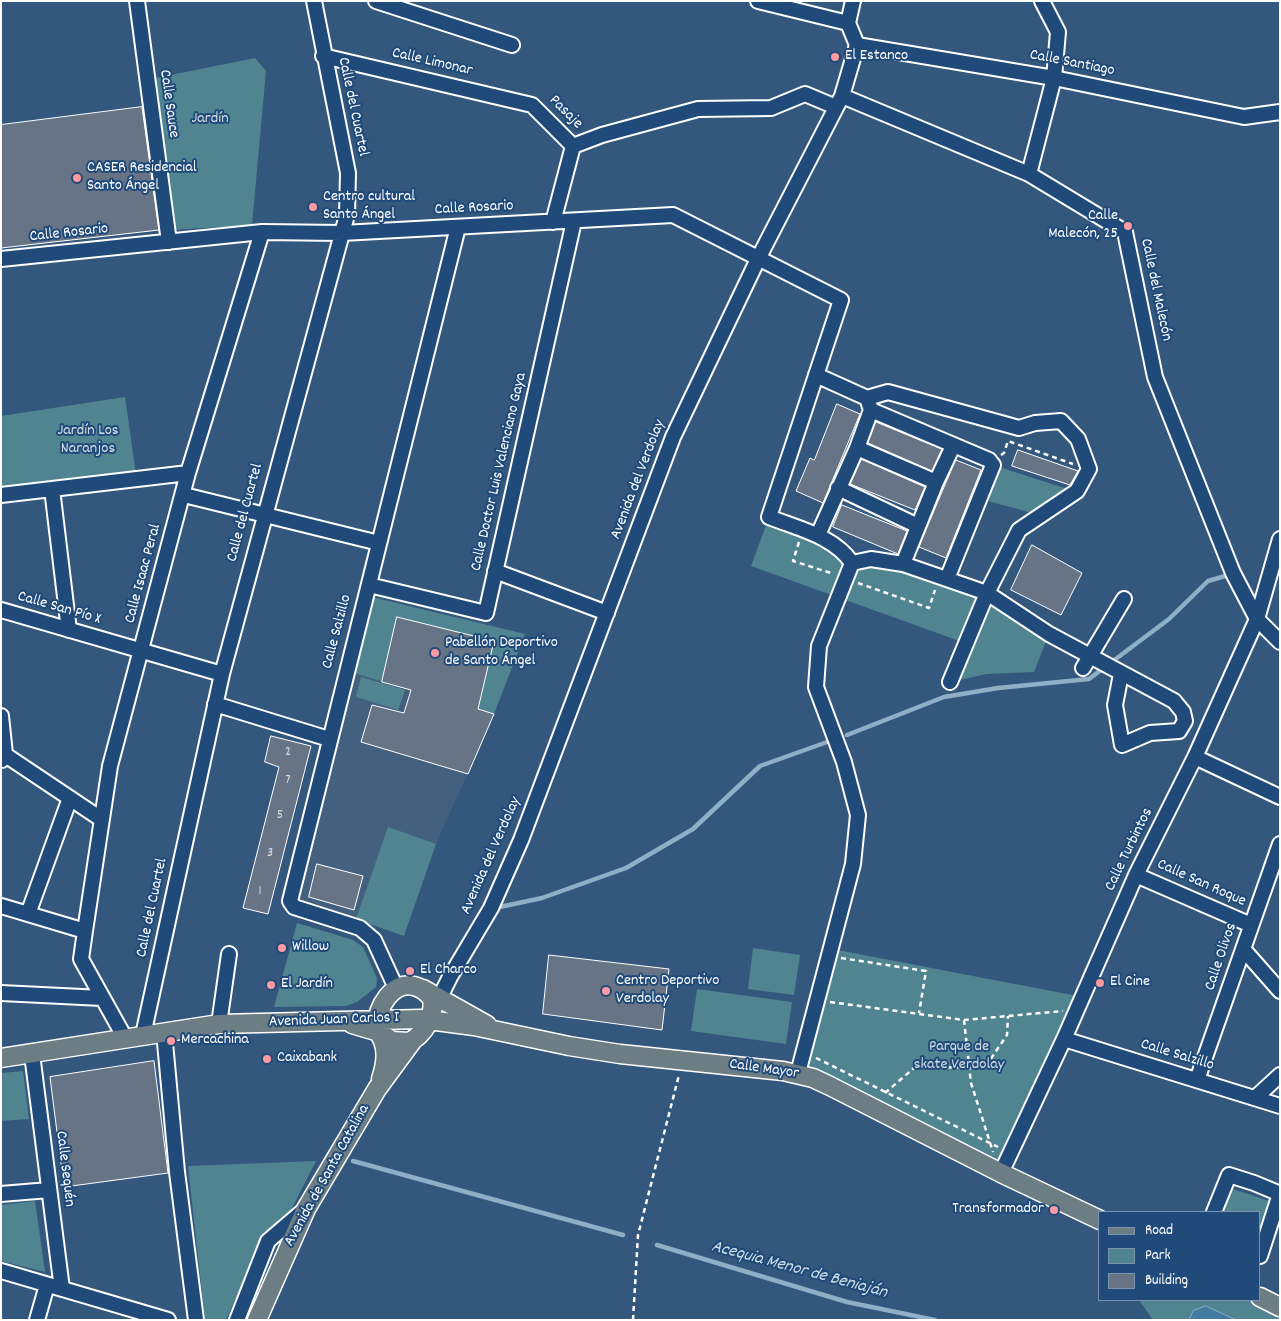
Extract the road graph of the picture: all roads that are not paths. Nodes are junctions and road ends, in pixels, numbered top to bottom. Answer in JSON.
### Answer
{"nodes":[{"id":1,"x":137,"y":1,"type":"edge"},
{"id":2,"x":314,"y":1,"type":"edge"},
{"id":3,"x":376,"y":1,"type":"edge"},
{"id":4,"x":758,"y":1,"type":"edge"},
{"id":5,"x":853,"y":1,"type":"edge"},
{"id":6,"x":1042,"y":1,"type":"edge"},
{"id":7,"x":848,"y":23,"type":"junction"},
{"id":8,"x":857,"y":44,"type":"junction"},
{"id":9,"x":512,"y":45,"type":"dead end"},
{"id":10,"x":323,"y":56,"type":"junction"},
{"id":11,"x":1054,"y":78,"type":"junction"},
{"id":12,"x":839,"y":102,"type":"junction"},
{"id":13,"x":532,"y":105,"type":"joint"},
{"id":14,"x":1280,"y":112,"type":"edge"},
{"id":15,"x":573,"y":146,"type":"junction"},
{"id":16,"x":1029,"y":174,"type":"junction"},
{"id":17,"x":574,"y":221,"type":"junction"},
{"id":18,"x":553,"y":222,"type":"junction"},
{"id":19,"x":458,"y":227,"type":"junction"},
{"id":20,"x":262,"y":232,"type":"junction"},
{"id":21,"x":342,"y":233,"type":"junction"},
{"id":22,"x":169,"y":242,"type":"junction"},
{"id":23,"x":1,"y":259,"type":"edge"},
{"id":24,"x":758,"y":259,"type":"junction"},
{"id":25,"x":816,"y":375,"type":"junction"},
{"id":26,"x":869,"y":404,"type":"junction"},
{"id":27,"x":953,"y":446,"type":"junction"},
{"id":28,"x":857,"y":448,"type":"junction"},
{"id":29,"x":188,"y":473,"type":"junction"},
{"id":30,"x":936,"y":482,"type":"junction"},
{"id":31,"x":838,"y":488,"type":"junction"},
{"id":32,"x":52,"y":490,"type":"junction"},
{"id":33,"x":1,"y":495,"type":"edge"},
{"id":34,"x":184,"y":495,"type":"junction"},
{"id":35,"x":264,"y":514,"type":"junction"},
{"id":36,"x":918,"y":526,"type":"junction"},
{"id":37,"x":818,"y":535,"type":"junction"},
{"id":38,"x":1280,"y":539,"type":"edge"},
{"id":39,"x":379,"y":542,"type":"junction"},
{"id":40,"x":852,"y":563,"type":"junction"},
{"id":41,"x":902,"y":564,"type":"junction"},
{"id":42,"x":495,"y":571,"type":"junction"},
{"id":43,"x":943,"y":578,"type":"junction"},
{"id":44,"x":369,"y":585,"type":"junction"},
{"id":45,"x":987,"y":593,"type":"junction"},
{"id":46,"x":1124,"y":599,"type":"dead end"},
{"id":47,"x":1,"y":610,"type":"edge"},
{"id":48,"x":607,"y":613,"type":"junction"},
{"id":49,"x":1257,"y":619,"type":"junction"},
{"id":50,"x":69,"y":630,"type":"junction"},
{"id":51,"x":1280,"y":642,"type":"edge"},
{"id":52,"x":141,"y":650,"type":"junction"},
{"id":53,"x":1096,"y":658,"type":"junction"},
{"id":54,"x":1082,"y":668,"type":"dead end"},
{"id":55,"x":222,"y":674,"type":"junction"},
{"id":56,"x":1121,"y":674,"type":"junction"},
{"id":57,"x":950,"y":682,"type":"dead end"},
{"id":58,"x":215,"y":704,"type":"junction"},
{"id":59,"x":1,"y":716,"type":"edge"},
{"id":60,"x":329,"y":739,"type":"junction"},
{"id":61,"x":2,"y":756,"type":"edge"},
{"id":62,"x":1195,"y":757,"type":"junction"},
{"id":63,"x":1280,"y":797,"type":"edge"},
{"id":64,"x":70,"y":798,"type":"junction"},
{"id":65,"x":101,"y":819,"type":"junction"},
{"id":66,"x":1280,"y":844,"type":"edge"},
{"id":67,"x":1136,"y":875,"type":"junction"},
{"id":68,"x":1,"y":906,"type":"edge"},
{"id":69,"x":28,"y":914,"type":"junction"},
{"id":70,"x":1251,"y":925,"type":"junction"},
{"id":71,"x":85,"y":931,"type":"junction"},
{"id":72,"x":1244,"y":950,"type":"junction"},
{"id":73,"x":229,"y":954,"type":"dead end"},
{"id":74,"x":396,"y":988,"type":"junction"},
{"id":75,"x":1280,"y":991,"type":"edge"},
{"id":76,"x":1,"y":993,"type":"edge"},
{"id":77,"x":102,"y":998,"type":"junction"},
{"id":78,"x":429,"y":1001,"type":"junction"},
{"id":79,"x":219,"y":1024,"type":"junction"},
{"id":80,"x":378,"y":1025,"type":"junction"},
{"id":81,"x":164,"y":1032,"type":"junction"},
{"id":82,"x":498,"y":1032,"type":"junction"},
{"id":83,"x":143,"y":1036,"type":"junction"},
{"id":84,"x":125,"y":1038,"type":"junction"},
{"id":85,"x":1064,"y":1039,"type":"junction"},
{"id":86,"x":413,"y":1040,"type":"junction"},
{"id":87,"x":32,"y":1054,"type":"junction"},
{"id":88,"x":1,"y":1058,"type":"edge"},
{"id":89,"x":798,"y":1073,"type":"junction"},
{"id":90,"x":1280,"y":1075,"type":"edge"},
{"id":91,"x":1197,"y":1080,"type":"junction"},
{"id":92,"x":377,"y":1089,"type":"junction"},
{"id":93,"x":1255,"y":1098,"type":"junction"},
{"id":94,"x":1280,"y":1106,"type":"edge"},
{"id":95,"x":1001,"y":1173,"type":"junction"},
{"id":96,"x":49,"y":1190,"type":"junction"},
{"id":97,"x":1,"y":1194,"type":"edge"},
{"id":98,"x":306,"y":1209,"type":"junction"},
{"id":99,"x":1214,"y":1211,"type":"edge"},
{"id":100,"x":1098,"y":1219,"type":"edge"},
{"id":101,"x":1274,"y":1232,"type":"edge"},
{"id":102,"x":1261,"y":1254,"type":"edge"},
{"id":103,"x":1,"y":1272,"type":"edge"},
{"id":104,"x":48,"y":1285,"type":"junction"},
{"id":105,"x":62,"y":1289,"type":"junction"},
{"id":106,"x":1261,"y":1298,"type":"edge"},
{"id":107,"x":1280,"y":1307,"type":"edge"},
{"id":108,"x":37,"y":1320,"type":"edge"},
{"id":109,"x":168,"y":1320,"type":"edge"},
{"id":110,"x":196,"y":1320,"type":"edge"},
{"id":111,"x":237,"y":1320,"type":"edge"},
{"id":112,"x":257,"y":1320,"type":"edge"}],
"edges":[{"from":1,"to":22,"type":"street","name":"Calle Sauce"},
{"from":2,"to":10,"type":"street","name":"Calle del Cuartel"},
{"from":3,"to":9,"type":"street"},
{"from":4,"to":7,"type":"street"},
{"from":5,"to":7,"type":"street"},
{"from":6,"to":11,"type":"street"},
{"from":7,"to":8,"type":"street"},
{"from":8,"to":11,"type":"street","name":"Calle Santiago"},
{"from":8,"to":12,"type":"street","name":"Avenida del Verdolay"},
{"from":10,"to":13,"type":"street","name":"Calle Limonar"},
{"from":10,"to":21,"type":"street","name":"Calle del Cuartel"},
{"from":11,"to":14,"type":"street","name":"Calle Santiago"},
{"from":11,"to":16,"type":"street"},
{"from":12,"to":15,"type":"street","name":"Calle del Malecón"},
{"from":12,"to":16,"type":"street","name":"Calle del Malecón"},
{"from":12,"to":24,"type":"street","name":"Avenida del Verdolay"},
{"from":13,"to":15,"type":"street","name":"Pasaje"},
{"from":15,"to":18,"type":"street"},
{"from":16,"to":49,"type":"street","name":"Calle del Malecón"},
{"from":17,"to":18,"type":"street","name":"Calle Rosario"},
{"from":17,"to":24,"type":"street","name":"Calle Rosario"},
{"from":17,"to":42,"type":"street","name":"Calle Doctor Luis Valenciano Gaya"},
{"from":18,"to":19,"type":"street","name":"Calle Rosario"},
{"from":19,"to":21,"type":"street","name":"Calle Rosario"},
{"from":19,"to":39,"type":"street","name":"Calle Salzillo"},
{"from":20,"to":21,"type":"street","name":"Calle Rosario"},
{"from":20,"to":22,"type":"street","name":"Calle Rosario"},
{"from":20,"to":29,"type":"street","name":"Calle Isaac Peral"},
{"from":21,"to":35,"type":"street","name":"Calle del Cuartel"},
{"from":22,"to":23,"type":"street","name":"Calle Rosario"},
{"from":24,"to":25,"type":"street","name":"Calle Rosario"},
{"from":24,"to":48,"type":"street","name":"Avenida del Verdolay"},
{"from":25,"to":26,"type":"street"},
{"from":25,"to":37,"type":"street"},
{"from":26,"to":27,"type":"street"},
{"from":26,"to":28,"type":"street"},
{"from":26,"to":45,"type":"street"},
{"from":27,"to":30,"type":"street"},
{"from":27,"to":43,"type":"street"},
{"from":28,"to":30,"type":"street"},
{"from":28,"to":31,"type":"street"},
{"from":29,"to":32,"type":"street"},
{"from":29,"to":34,"type":"street","name":"Calle Isaac Peral"},
{"from":30,"to":36,"type":"street"},
{"from":31,"to":36,"type":"street"},
{"from":31,"to":37,"type":"street"},
{"from":32,"to":33,"type":"street"},
{"from":32,"to":50,"type":"street"},
{"from":34,"to":35,"type":"street"},
{"from":34,"to":52,"type":"street","name":"Calle Isaac Peral"},
{"from":35,"to":39,"type":"street"},
{"from":35,"to":55,"type":"street","name":"Calle del Cuartel"},
{"from":36,"to":41,"type":"street"},
{"from":37,"to":40,"type":"street"},
{"from":38,"to":49,"type":"street","name":"Calle Turbintos"},
{"from":39,"to":44,"type":"street","name":"Calle Salzillo"},
{"from":40,"to":41,"type":"street"},
{"from":40,"to":89,"type":"street"},
{"from":41,"to":43,"type":"street"},
{"from":42,"to":44,"type":"street","name":"Calle Doctor Luis Valenciano Gaya"},
{"from":42,"to":48,"type":"street"},
{"from":43,"to":45,"type":"street"},
{"from":44,"to":60,"type":"street","name":"Calle Salzillo"},
{"from":45,"to":53,"type":"street"},
{"from":45,"to":57,"type":"street"},
{"from":46,"to":53,"type":"street"},
{"from":47,"to":50,"type":"street","name":"Calle San Pío X"},
{"from":48,"to":78,"type":"street","name":"Avenida del Verdolay"},
{"from":49,"to":51,"type":"street","name":"Calle del Malecón"},
{"from":49,"to":62,"type":"street","name":"Calle Turbintos"},
{"from":50,"to":52,"type":"street","name":"Calle San Pío X"},
{"from":52,"to":55,"type":"street","name":"Calle San Pío X"},
{"from":52,"to":65,"type":"street","name":"Calle Isaac Peral"},
{"from":53,"to":54,"type":"street"},
{"from":53,"to":56,"type":"street"},
{"from":55,"to":58,"type":"street","name":"Calle del Cuartel"},
{"from":56,"to":56,"type":"street"},
{"from":58,"to":60,"type":"street"},
{"from":58,"to":83,"type":"street","name":"Calle del Cuartel"},
{"from":59,"to":61,"type":"street"},
{"from":60,"to":74,"type":"street","name":"Calle Salzillo"},
{"from":61,"to":64,"type":"street"},
{"from":62,"to":63,"type":"street"},
{"from":62,"to":67,"type":"street","name":"Calle Turbintos"},
{"from":64,"to":65,"type":"street"},
{"from":64,"to":69,"type":"street"},
{"from":65,"to":71,"type":"street","name":"Calle Isaac Peral"},
{"from":66,"to":70,"type":"street","name":"Calle Olivos"},
{"from":67,"to":70,"type":"street","name":"Calle San Roque"},
{"from":67,"to":85,"type":"street","name":"Calle Turbintos"},
{"from":68,"to":69,"type":"street"},
{"from":69,"to":71,"type":"street"},
{"from":70,"to":72,"type":"street","name":"Calle Olivos"},
{"from":71,"to":77,"type":"street","name":"Calle Isaac Peral"},
{"from":72,"to":75,"type":"street"},
{"from":72,"to":91,"type":"street","name":"Calle Olivos"},
{"from":73,"to":79,"type":"street"},
{"from":74,"to":78,"type":"main road"},
{"from":74,"to":80,"type":"main road"},
{"from":76,"to":77,"type":"street"},
{"from":77,"to":84,"type":"street","name":"Calle Isaac Peral"},
{"from":78,"to":80,"type":"main road","name":"Avenida Juan Carlos I"},
{"from":78,"to":82,"type":"main road"},
{"from":78,"to":82,"type":"main road","name":"Calle Mayor"},
{"from":78,"to":86,"type":"main road","name":"Avenida de Santa Catalina"},
{"from":79,"to":80,"type":"main road","name":"Avenida Juan Carlos I"},
{"from":79,"to":81,"type":"main road","name":"Avenida Juan Carlos I"},
{"from":80,"to":86,"type":"main road"},
{"from":80,"to":92,"type":"main road","name":"Avenida de Santa Catalina"},
{"from":81,"to":83,"type":"main road","name":"Avenida Juan Carlos I"},
{"from":81,"to":110,"type":"street"},
{"from":82,"to":89,"type":"main road","name":"Calle Mayor"},
{"from":83,"to":84,"type":"main road","name":"Avenida Juan Carlos I"},
{"from":84,"to":87,"type":"main road","name":"Avenida Juan Carlos I"},
{"from":85,"to":91,"type":"street","name":"Calle Salzillo"},
{"from":85,"to":95,"type":"street","name":"Calle Turbintos"},
{"from":86,"to":92,"type":"main road","name":"Avenida de Santa Catalina"},
{"from":87,"to":88,"type":"main road","name":"Avenida Juan Carlos I"},
{"from":87,"to":96,"type":"street","name":"Calle Sequén"},
{"from":89,"to":95,"type":"main road","name":"Calle Mayor"},
{"from":90,"to":93,"type":"street"},
{"from":91,"to":93,"type":"street","name":"Calle Salzillo"},
{"from":92,"to":98,"type":"main road","name":"Avenida de Santa Catalina"},
{"from":93,"to":94,"type":"street","name":"Calle Salzillo"},
{"from":95,"to":100,"type":"main road","name":"Calle Mayor"},
{"from":96,"to":97,"type":"street"},
{"from":96,"to":105,"type":"street","name":"Calle Sequén"},
{"from":98,"to":111,"type":"street"},
{"from":98,"to":112,"type":"main road","name":"Avenida de Santa Catalina"},
{"from":99,"to":101,"type":"street"},
{"from":101,"to":102,"type":"street"},
{"from":103,"to":104,"type":"street"},
{"from":104,"to":105,"type":"street"},
{"from":104,"to":108,"type":"street"},
{"from":105,"to":109,"type":"street"},
{"from":106,"to":107,"type":"main road"}]}
